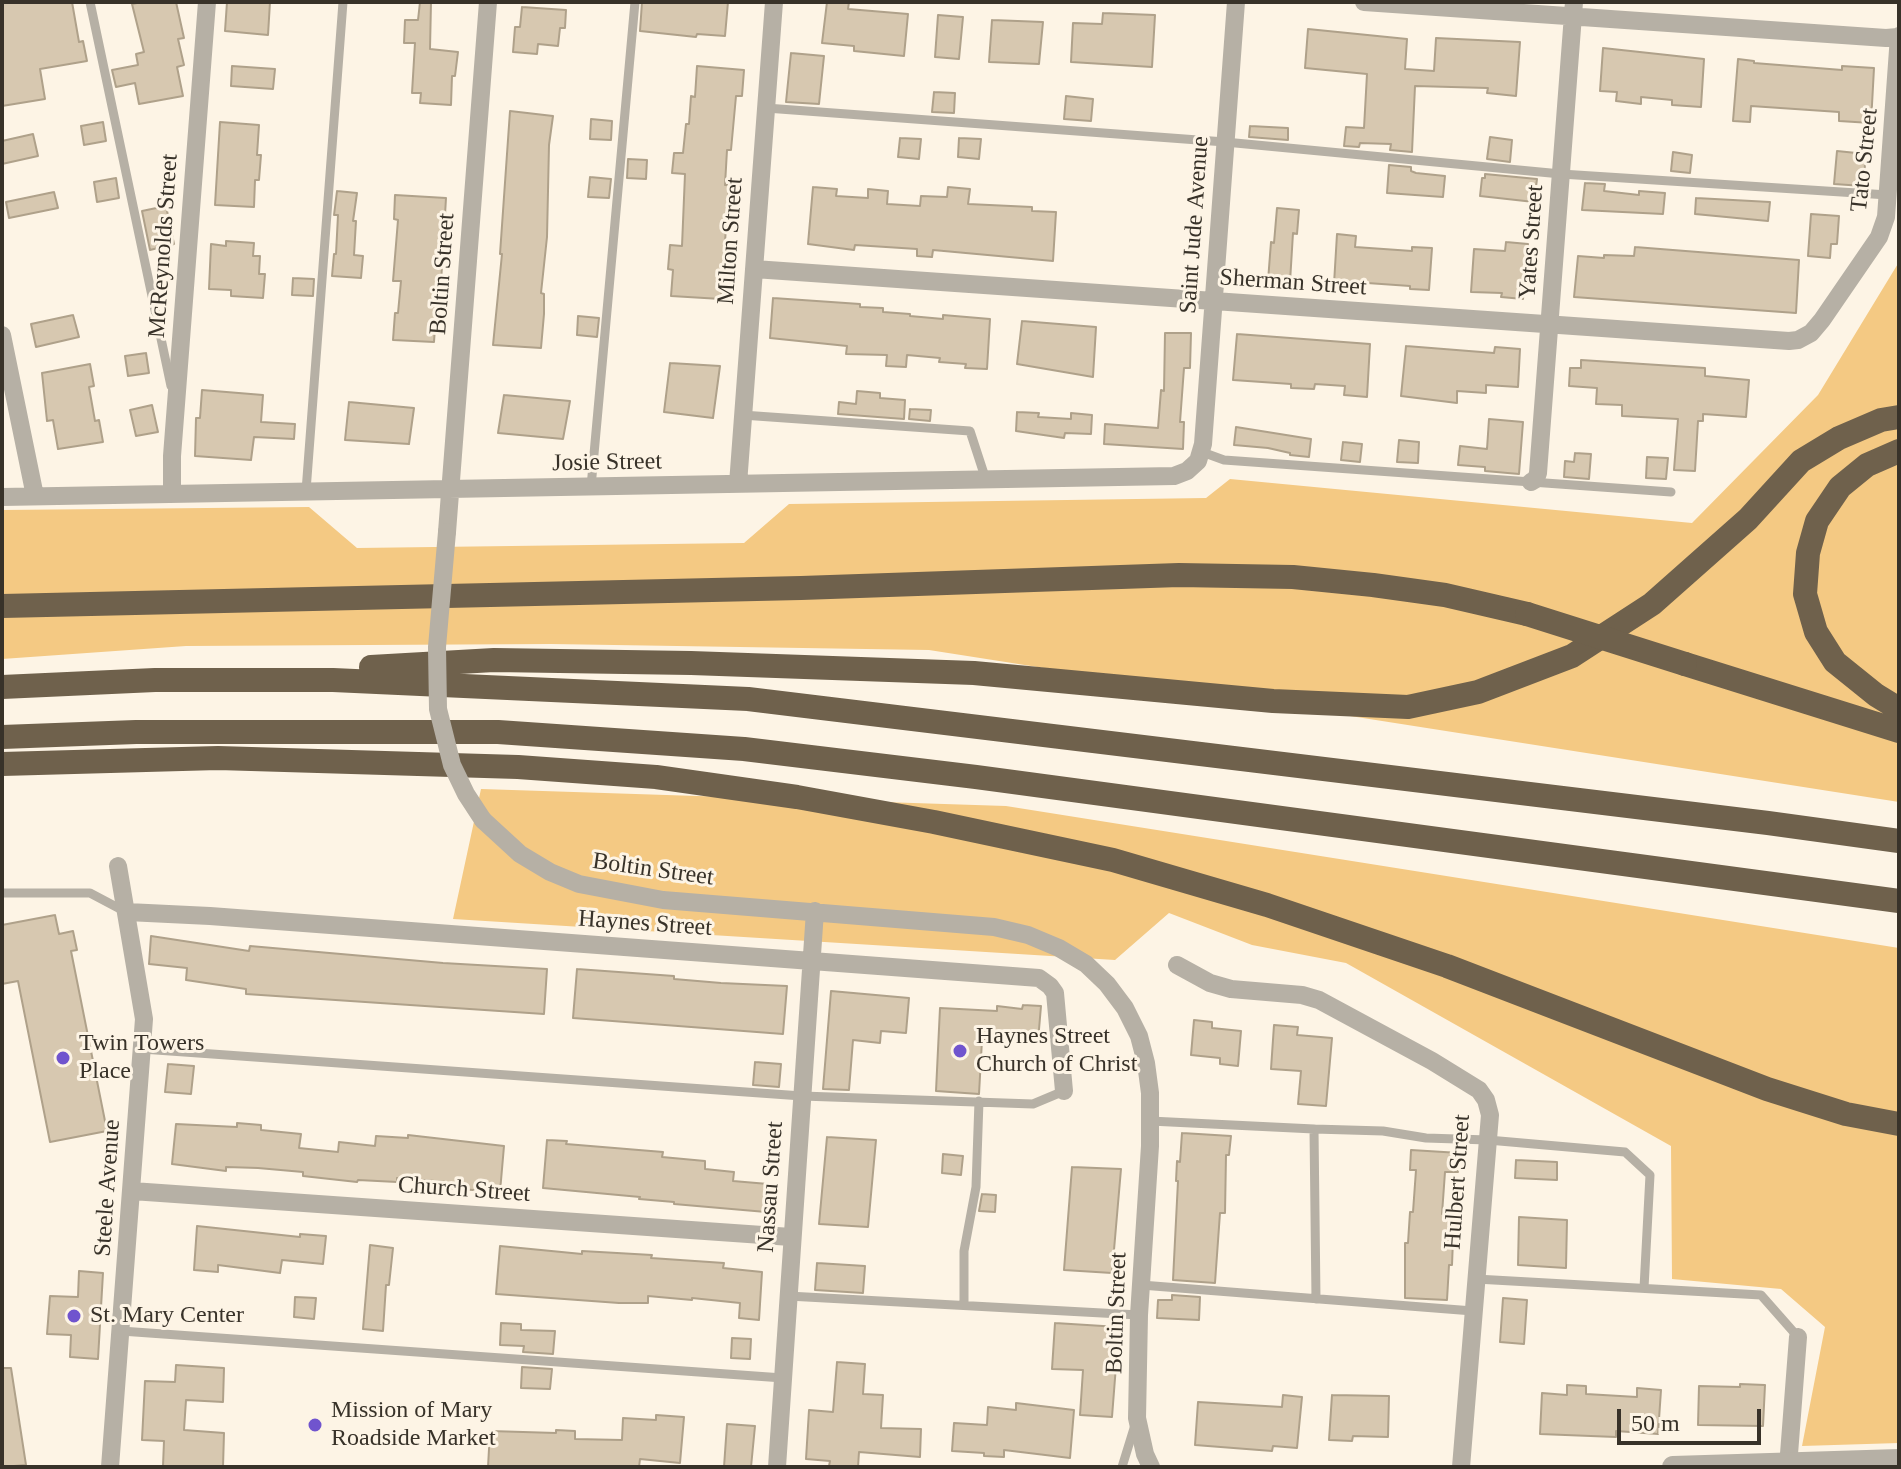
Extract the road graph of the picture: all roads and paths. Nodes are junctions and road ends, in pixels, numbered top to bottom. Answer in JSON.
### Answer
{"nodes":[{"id":1,"x":90,"y":2,"type":"edge"},
{"id":2,"x":207,"y":2,"type":"edge"},
{"id":3,"x":343,"y":2,"type":"edge"},
{"id":4,"x":488,"y":2,"type":"edge"},
{"id":5,"x":635,"y":2,"type":"edge"},
{"id":6,"x":774,"y":2,"type":"edge"},
{"id":7,"x":1236,"y":2,"type":"edge"},
{"id":8,"x":1364,"y":2,"type":"edge"},
{"id":9,"x":1574,"y":10,"type":"edge"},
{"id":10,"x":1899,"y":36,"type":"edge"},
{"id":11,"x":766,"y":108,"type":"junction"},
{"id":12,"x":1225,"y":142,"type":"junction"},
{"id":13,"x":1561,"y":174,"type":"junction"},
{"id":14,"x":1888,"y":195,"type":"junction"},
{"id":15,"x":754,"y":269,"type":"junction"},
{"id":16,"x":1215,"y":301,"type":"junction"},
{"id":17,"x":1822,"y":320,"type":"joint"},
{"id":18,"x":1550,"y":325,"type":"junction"},
{"id":19,"x":2,"y":335,"type":"edge"},
{"id":20,"x":176,"y":407,"type":"junction"},
{"id":21,"x":742,"y":415,"type":"junction"},
{"id":22,"x":1899,"y":417,"type":"edge"},
{"id":23,"x":1899,"y":451,"type":"edge"},
{"id":24,"x":1202,"y":452,"type":"junction"},
{"id":25,"x":986,"y":480,"type":"junction"},
{"id":26,"x":1531,"y":482,"type":"junction"},
{"id":27,"x":738,"y":484,"type":"junction"},
{"id":28,"x":591,"y":487,"type":"junction"},
{"id":29,"x":450,"y":490,"type":"junction"},
{"id":30,"x":306,"y":491,"type":"junction"},
{"id":31,"x":1671,"y":492,"type":"dead end"},
{"id":32,"x":172,"y":494,"type":"junction"},
{"id":33,"x":35,"y":496,"type":"junction"},
{"id":34,"x":2,"y":497,"type":"edge"},
{"id":35,"x":2,"y":606,"type":"edge"},
{"id":36,"x":155,"y":680,"type":"junction"},
{"id":37,"x":2,"y":687,"type":"edge"},
{"id":38,"x":1899,"y":709,"type":"edge"},
{"id":39,"x":1899,"y":731,"type":"edge"},
{"id":40,"x":2,"y":737,"type":"edge"},
{"id":41,"x":2,"y":764,"type":"edge"},
{"id":42,"x":1899,"y":841,"type":"edge"},
{"id":43,"x":118,"y":866,"type":"dead end"},
{"id":44,"x":2,"y":893,"type":"edge"},
{"id":45,"x":1899,"y":901,"type":"edge"},
{"id":46,"x":815,"y":911,"type":"junction"},
{"id":47,"x":127,"y":912,"type":"junction"},
{"id":48,"x":811,"y":960,"type":"junction"},
{"id":49,"x":1177,"y":965,"type":"dead end"},
{"id":50,"x":142,"y":1049,"type":"junction"},
{"id":51,"x":1064,"y":1091,"type":"joint"},
{"id":52,"x":802,"y":1096,"type":"junction"},
{"id":53,"x":979,"y":1101,"type":"junction"},
{"id":54,"x":1150,"y":1121,"type":"junction"},
{"id":55,"x":1899,"y":1124,"type":"edge"},
{"id":56,"x":1314,"y":1129,"type":"junction"},
{"id":57,"x":1488,"y":1140,"type":"junction"},
{"id":58,"x":132,"y":1191,"type":"junction"},
{"id":59,"x":791,"y":1237,"type":"junction"},
{"id":60,"x":1476,"y":1279,"type":"junction"},
{"id":61,"x":1141,"y":1285,"type":"junction"},
{"id":62,"x":1644,"y":1288,"type":"junction"},
{"id":63,"x":788,"y":1296,"type":"junction"},
{"id":64,"x":1316,"y":1299,"type":"junction"},
{"id":65,"x":964,"y":1305,"type":"junction"},
{"id":66,"x":1473,"y":1311,"type":"junction"},
{"id":67,"x":1139,"y":1315,"type":"junction"},
{"id":68,"x":121,"y":1331,"type":"junction"},
{"id":69,"x":1798,"y":1337,"type":"joint"},
{"id":70,"x":783,"y":1378,"type":"junction"},
{"id":71,"x":1137,"y":1418,"type":"junction"},
{"id":72,"x":1899,"y":1460,"type":"edge"},
{"id":73,"x":1788,"y":1465,"type":"edge"},
{"id":74,"x":110,"y":1467,"type":"edge"},
{"id":75,"x":777,"y":1467,"type":"edge"},
{"id":76,"x":1122,"y":1467,"type":"edge"},
{"id":77,"x":1151,"y":1467,"type":"edge"},
{"id":78,"x":1461,"y":1467,"type":"edge"},
{"id":79,"x":1673,"y":1467,"type":"edge"}],
"edges":[{"from":1,"to":20,"type":"lane"},
{"from":2,"to":20,"type":"street","name":"McReynolds Street"},
{"from":3,"to":30,"type":"lane"},
{"from":4,"to":29,"type":"street","name":"Boltin Street"},
{"from":5,"to":28,"type":"lane"},
{"from":6,"to":11,"type":"street","name":"Milton Street"},
{"from":7,"to":12,"type":"street","name":"Saint Jude Avenue"},
{"from":8,"to":9,"type":"street"},
{"from":9,"to":10,"type":"street"},
{"from":9,"to":13,"type":"street","name":"Yates Street"},
{"from":10,"to":14,"type":"street","name":"Tato Street"},
{"from":11,"to":12,"type":"lane"},
{"from":11,"to":15,"type":"street","name":"Milton Street"},
{"from":12,"to":13,"type":"lane"},
{"from":12,"to":16,"type":"street","name":"Saint Jude Avenue"},
{"from":13,"to":14,"type":"lane"},
{"from":13,"to":18,"type":"street","name":"Yates Street"},
{"from":14,"to":17,"type":"street","name":"Tato Street"},
{"from":15,"to":16,"type":"street","name":"Sherman Street"},
{"from":15,"to":21,"type":"street","name":"Milton Street"},
{"from":16,"to":18,"type":"street","name":"Sherman Street"},
{"from":16,"to":24,"type":"street","name":"Saint Jude Avenue"},
{"from":17,"to":18,"type":"street","name":"Sherman Street"},
{"from":18,"to":26,"type":"street","name":"Yates Street"},
{"from":19,"to":33,"type":"street"},
{"from":20,"to":32,"type":"street","name":"McReynolds Street"},
{"from":21,"to":25,"type":"lane"},
{"from":21,"to":27,"type":"street","name":"Milton Street"},
{"from":22,"to":36,"type":"highway"},
{"from":23,"to":38,"type":"highway"},
{"from":24,"to":25,"type":"street","name":"Josie Street"},
{"from":24,"to":26,"type":"lane"},
{"from":25,"to":27,"type":"street","name":"Josie Street"},
{"from":26,"to":31,"type":"lane"},
{"from":27,"to":28,"type":"street","name":"Josie Street"},
{"from":28,"to":29,"type":"street","name":"Josie Street"},
{"from":29,"to":30,"type":"street","name":"Josie Street"},
{"from":29,"to":46,"type":"street","name":"Boltin Street","bridge":true},
{"from":30,"to":32,"type":"street","name":"Josie Street"},
{"from":32,"to":33,"type":"street","name":"Josie Street"},
{"from":33,"to":34,"type":"street","name":"Josie Street"},
{"from":35,"to":39,"type":"highway","bridge":true},
{"from":36,"to":37,"type":"highway"},
{"from":36,"to":42,"type":"highway"},
{"from":40,"to":45,"type":"highway"},
{"from":41,"to":55,"type":"highway"},
{"from":43,"to":47,"type":"street","name":"Steele Avenue"},
{"from":44,"to":47,"type":"lane"},
{"from":46,"to":48,"type":"street","name":"Nassau Street"},
{"from":46,"to":54,"type":"street","name":"Boltin Street"},
{"from":47,"to":48,"type":"street","name":"Haynes Street"},
{"from":47,"to":50,"type":"street","name":"Steele Avenue"},
{"from":48,"to":51,"type":"street","name":"Haynes Street"},
{"from":48,"to":52,"type":"street","name":"Nassau Street"},
{"from":49,"to":57,"type":"street","name":"Hulbert Street"},
{"from":50,"to":52,"type":"lane"},
{"from":50,"to":58,"type":"street","name":"Steele Avenue"},
{"from":51,"to":53,"type":"lane"},
{"from":52,"to":53,"type":"lane"},
{"from":52,"to":59,"type":"street","name":"Nassau Street"},
{"from":53,"to":65,"type":"lane"},
{"from":54,"to":56,"type":"lane"},
{"from":54,"to":61,"type":"street","name":"Boltin Street"},
{"from":56,"to":57,"type":"lane"},
{"from":56,"to":64,"type":"lane"},
{"from":57,"to":60,"type":"street","name":"Hulbert Street"},
{"from":57,"to":62,"type":"lane"},
{"from":58,"to":59,"type":"street","name":"Church Street"},
{"from":58,"to":68,"type":"street","name":"Steele Avenue"},
{"from":59,"to":63,"type":"street","name":"Nassau Street"},
{"from":60,"to":62,"type":"lane"},
{"from":60,"to":66,"type":"street","name":"Hulbert Street"},
{"from":61,"to":64,"type":"lane"},
{"from":61,"to":67,"type":"street","name":"Boltin Street"},
{"from":62,"to":69,"type":"lane"},
{"from":63,"to":65,"type":"lane"},
{"from":63,"to":70,"type":"street","name":"Nassau Street"},
{"from":64,"to":66,"type":"lane"},
{"from":65,"to":67,"type":"lane"},
{"from":66,"to":78,"type":"street","name":"Hulbert Street"},
{"from":67,"to":71,"type":"street","name":"Boltin Street"},
{"from":68,"to":70,"type":"lane"},
{"from":68,"to":74,"type":"street","name":"Steele Avenue"},
{"from":69,"to":73,"type":"street"},
{"from":70,"to":75,"type":"street","name":"Nassau Street"},
{"from":71,"to":76,"type":"lane"},
{"from":71,"to":77,"type":"street","name":"Boltin Street"},
{"from":72,"to":73,"type":"street"},
{"from":73,"to":79,"type":"street"}]}
